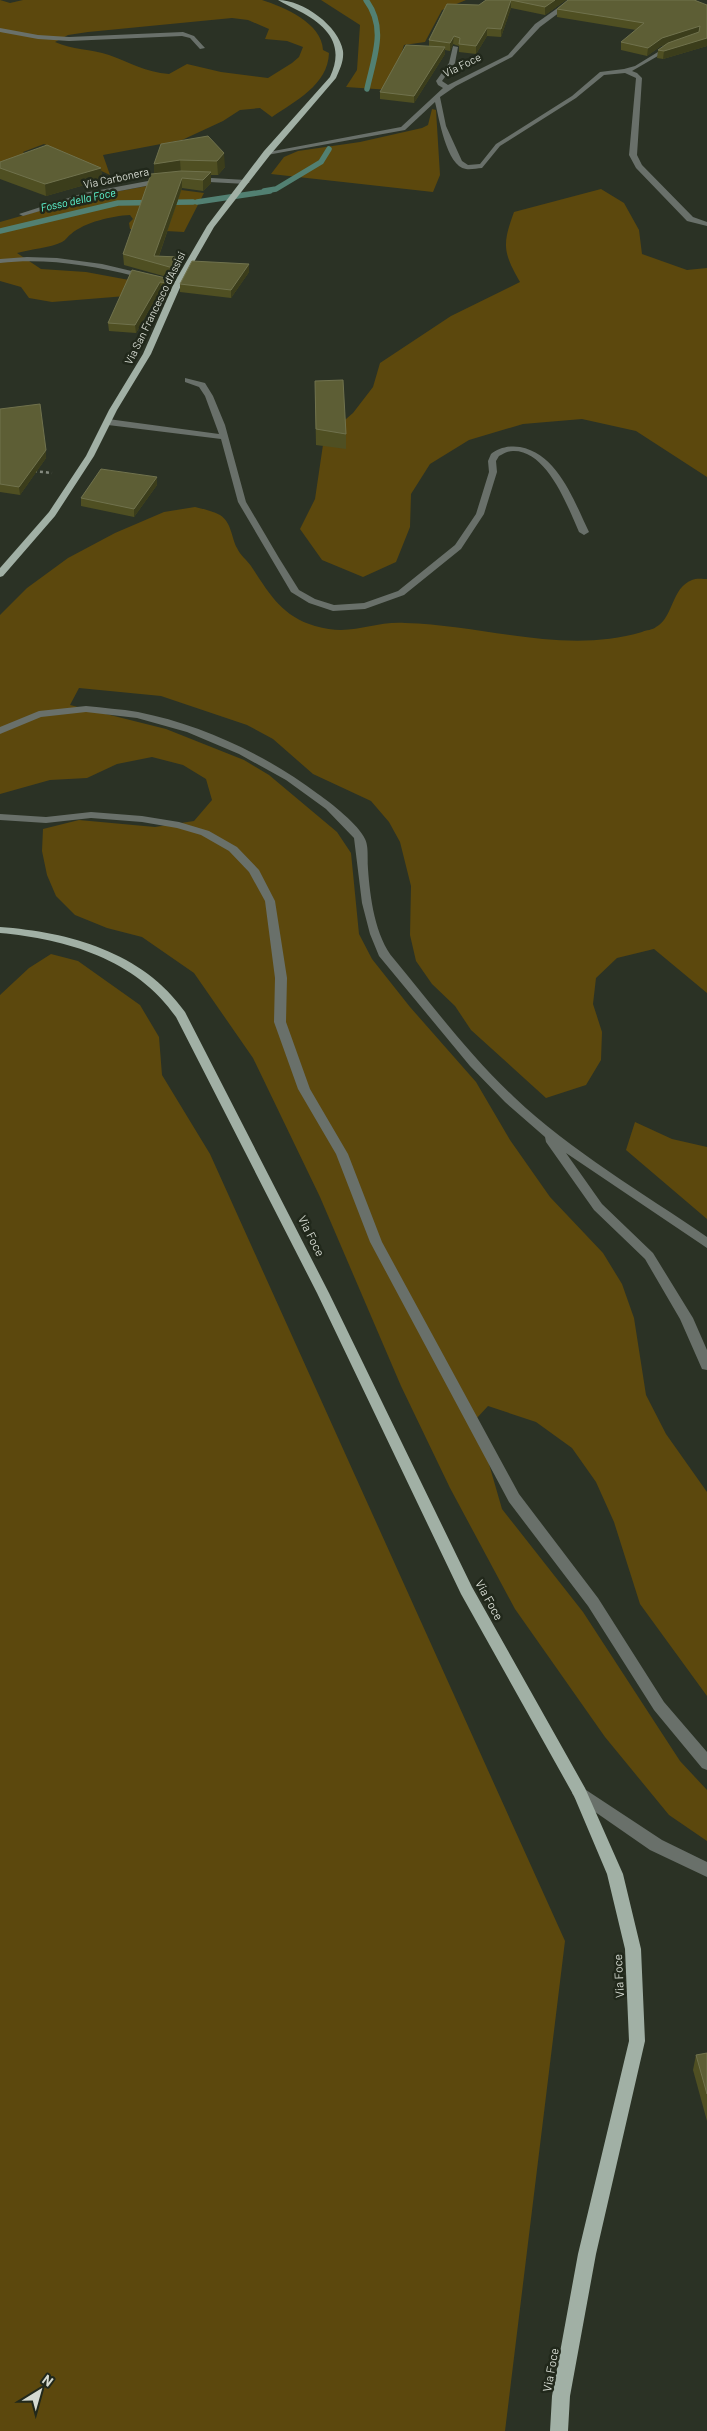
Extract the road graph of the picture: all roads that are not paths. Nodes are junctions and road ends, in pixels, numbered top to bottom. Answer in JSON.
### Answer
{"nodes":[{"id":1,"x":281,"y":0,"type":"edge"},
{"id":2,"x":573,"y":0,"type":"edge"},
{"id":3,"x":0,"y":30,"type":"edge"},
{"id":4,"x":680,"y":42,"type":"edge"},
{"id":5,"x":455,"y":47,"type":"edge"},
{"id":6,"x":202,"y":48,"type":"dead end"},
{"id":7,"x":625,"y":70,"type":"junction"},
{"id":8,"x":449,"y":88,"type":"junction"},
{"id":9,"x":436,"y":96,"type":"junction"},
{"id":10,"x":267,"y":153,"type":"junction"},
{"id":11,"x":182,"y":178,"type":"edge"},
{"id":12,"x":173,"y":179,"type":"edge"},
{"id":13,"x":246,"y":182,"type":"junction"},
{"id":14,"x":23,"y":214,"type":"dead end"},
{"id":15,"x":707,"y":224,"type":"edge"},
{"id":16,"x":0,"y":261,"type":"edge"},
{"id":17,"x":178,"y":283,"type":"junction"},
{"id":18,"x":188,"y":380,"type":"dead end"},
{"id":19,"x":108,"y":422,"type":"junction"},
{"id":20,"x":224,"y":438,"type":"junction"},
{"id":21,"x":584,"y":532,"type":"dead end"},
{"id":22,"x":0,"y":574,"type":"edge"},
{"id":23,"x":0,"y":731,"type":"edge"},
{"id":24,"x":0,"y":817,"type":"edge"},
{"id":25,"x":0,"y":930,"type":"edge"},
{"id":26,"x":544,"y":1131,"type":"junction"},
{"id":27,"x":707,"y":1243,"type":"edge"},
{"id":28,"x":707,"y":1365,"type":"edge"},
{"id":29,"x":707,"y":1763,"type":"edge"},
{"id":30,"x":580,"y":1793,"type":"junction"},
{"id":31,"x":707,"y":1870,"type":"edge"},
{"id":32,"x":559,"y":2431,"type":"edge"}],
"edges":[{"from":1,"to":10,"type":"main road","name":"Via San Francesco d'Assisi"},
{"from":2,"to":8,"type":"street","name":"Via Foce"},
{"from":3,"to":6,"type":"street"},
{"from":4,"to":7,"type":"street"},
{"from":5,"to":8,"type":"street"},
{"from":7,"to":9,"type":"street"},
{"from":7,"to":15,"type":"street"},
{"from":8,"to":9,"type":"street","name":"Via Foce"},
{"from":9,"to":10,"type":"street","name":"Via Foce"},
{"from":10,"to":13,"type":"main road","name":"Via San Francesco d'Assisi"},
{"from":11,"to":13,"type":"street"},
{"from":12,"to":14,"type":"street","name":"Via Carbonera"},
{"from":13,"to":17,"type":"main road","name":"Via San Francesco d'Assisi"},
{"from":16,"to":17,"type":"street"},
{"from":17,"to":19,"type":"main road","name":"Via San Francesco d'Assisi"},
{"from":18,"to":20,"type":"street"},
{"from":19,"to":20,"type":"street"},
{"from":19,"to":22,"type":"main road","name":"Via San Francesco d'Assisi"},
{"from":20,"to":21,"type":"street"},
{"from":23,"to":26,"type":"street"},
{"from":24,"to":29,"type":"street"},
{"from":25,"to":30,"type":"main road","name":"Via Foce"},
{"from":26,"to":27,"type":"street"},
{"from":26,"to":28,"type":"street"},
{"from":30,"to":31,"type":"street"},
{"from":30,"to":32,"type":"main road","name":"Via Foce"}]}
